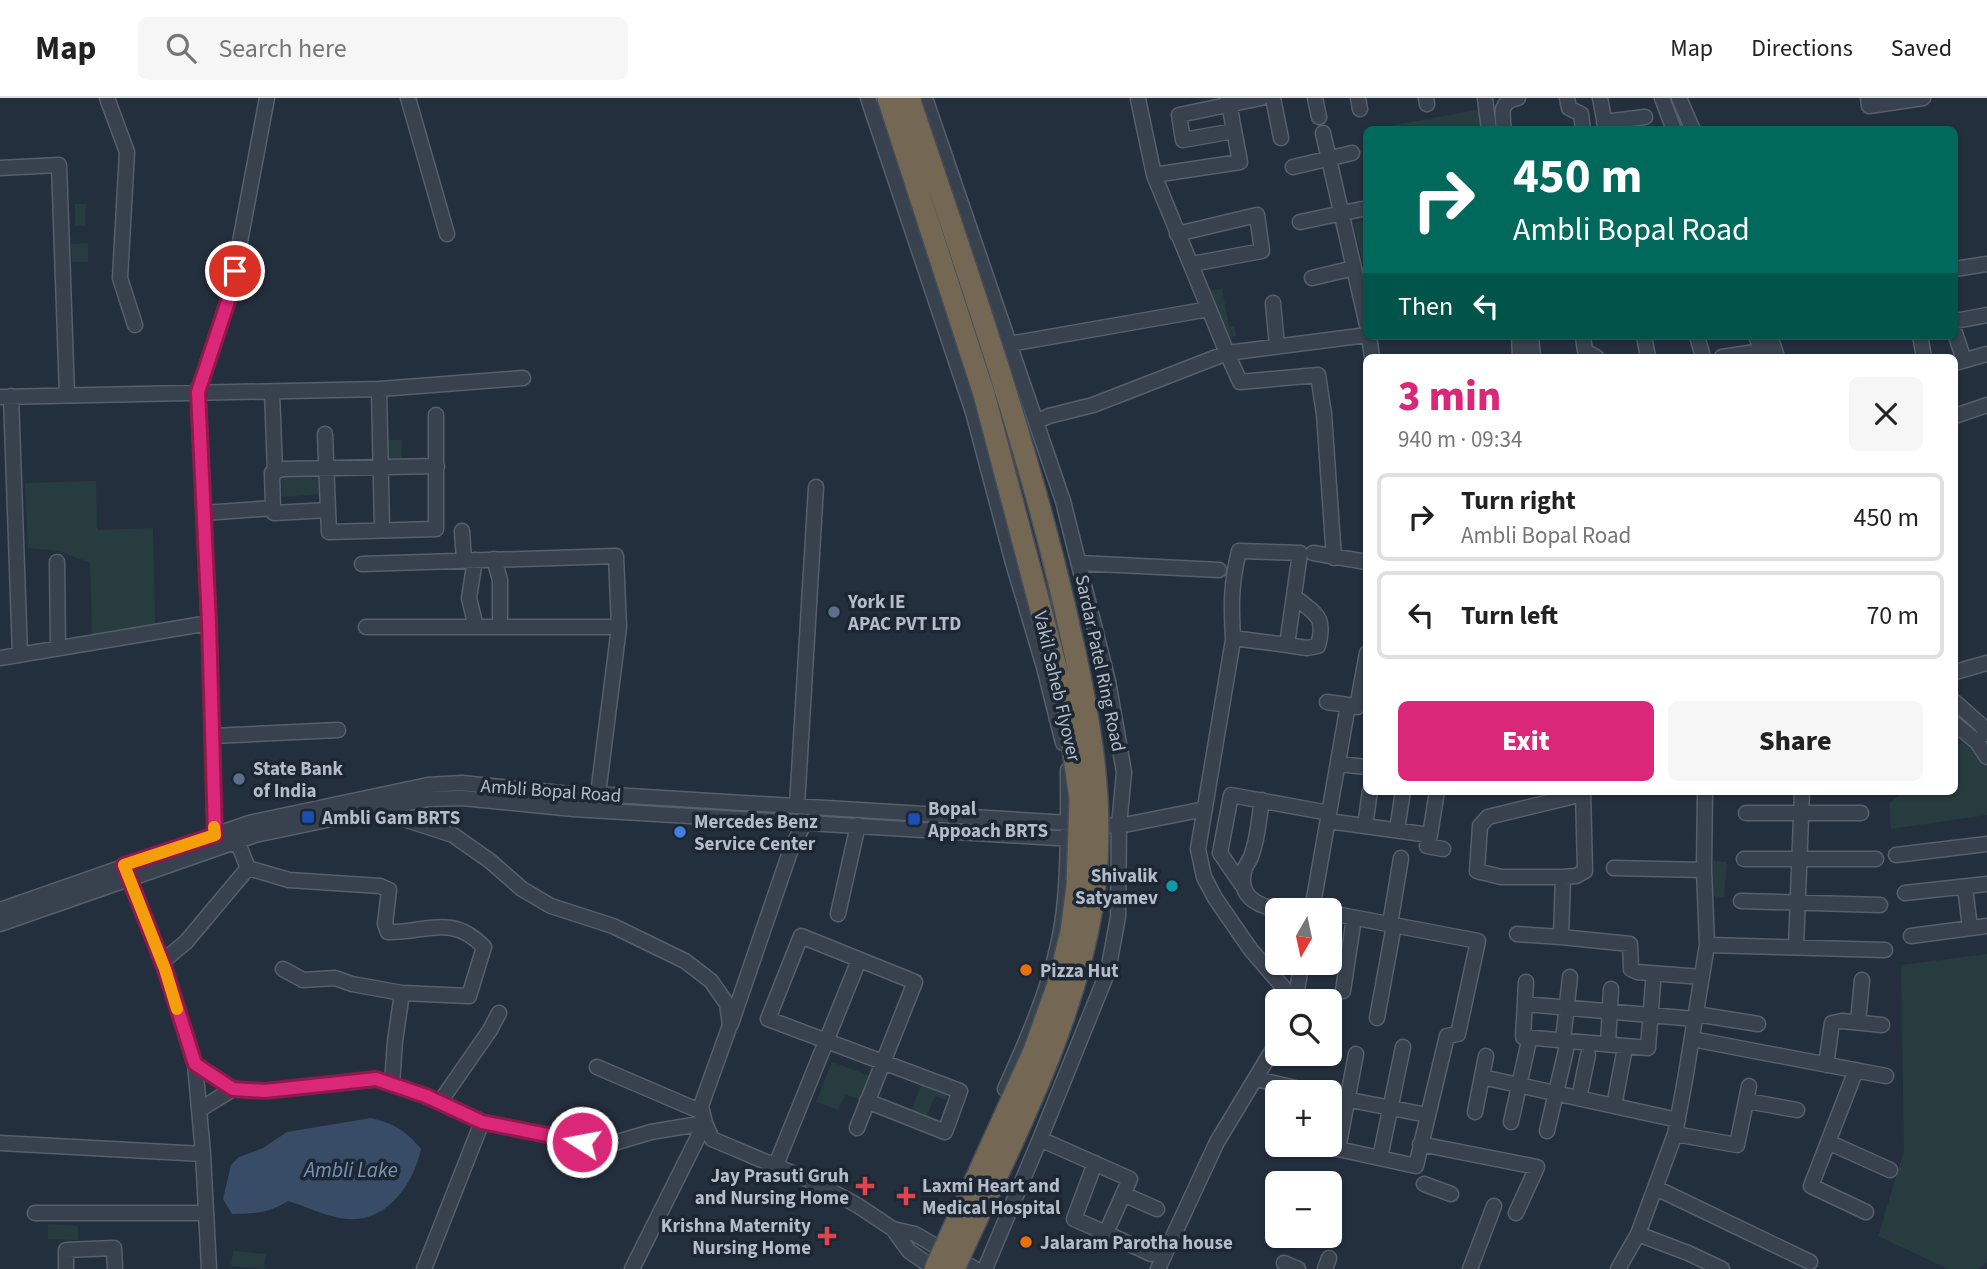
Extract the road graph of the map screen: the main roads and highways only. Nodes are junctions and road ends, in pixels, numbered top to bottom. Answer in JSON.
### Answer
{"nodes":[{"id":1,"x":888,"y":98,"type":"edge"},
{"id":2,"x":909,"y":98,"type":"edge"},
{"id":3,"x":929,"y":1267,"type":"edge"},
{"id":4,"x":954,"y":1269,"type":"edge"}],
"edges":[{"from":1,"to":3,"type":"highway","name":"Vakil Saheb Flyover","bridge":true},
{"from":2,"to":4,"type":"highway","name":"Vakil Saheb Flyover","bridge":true}]}
